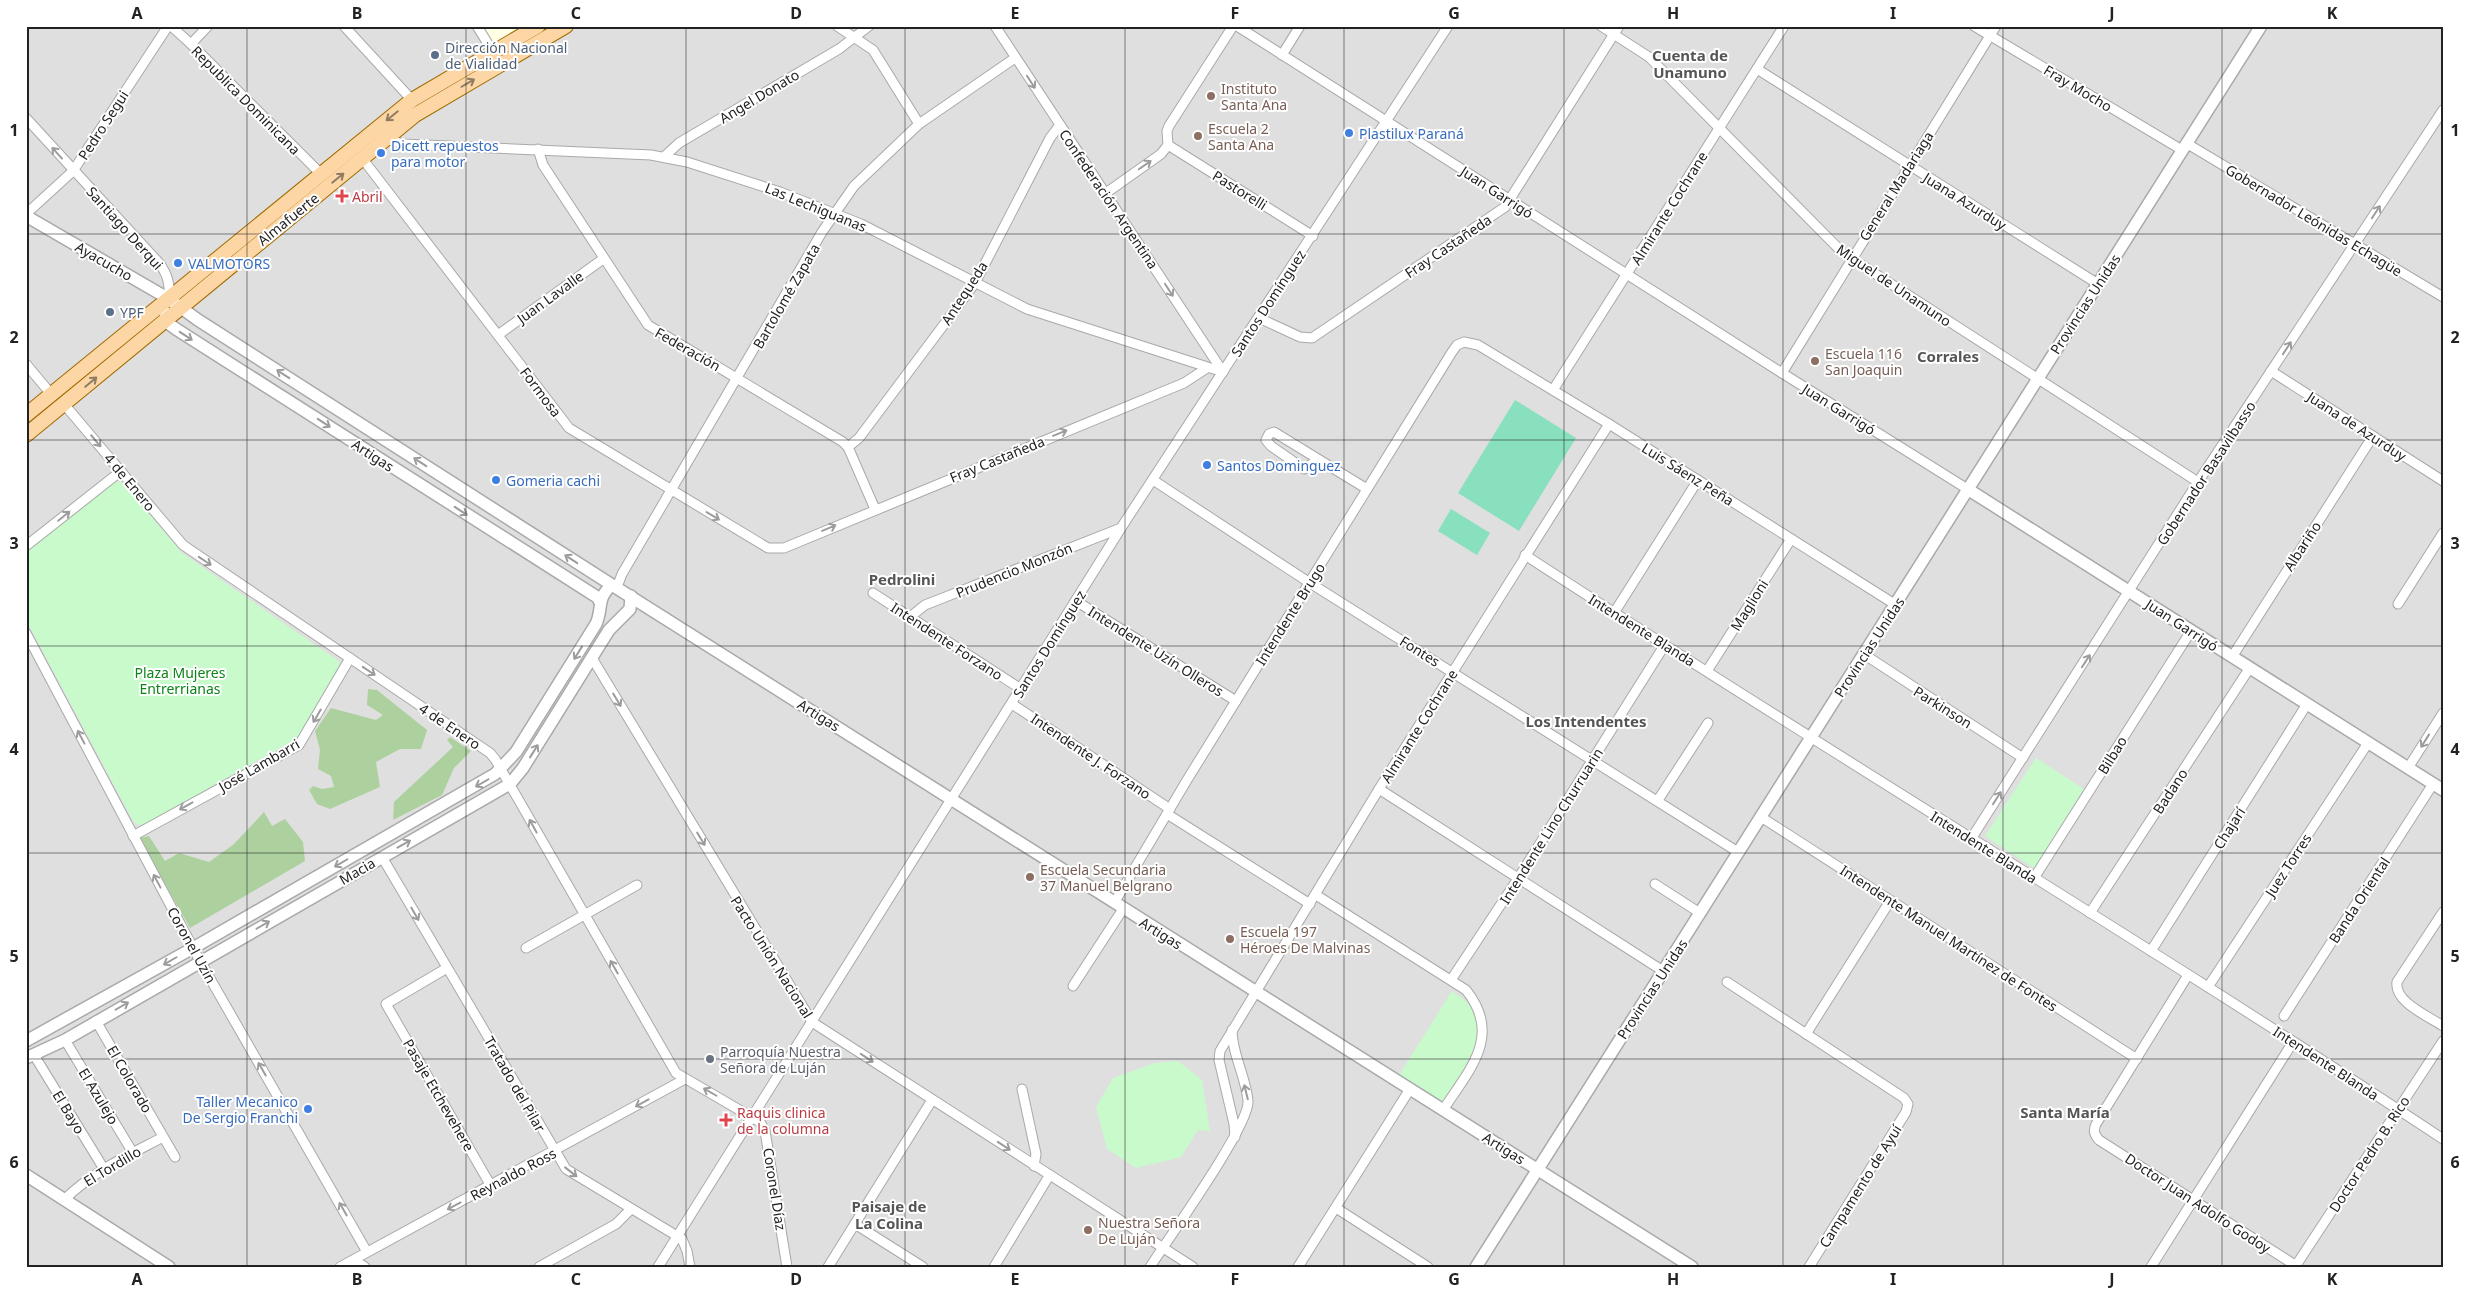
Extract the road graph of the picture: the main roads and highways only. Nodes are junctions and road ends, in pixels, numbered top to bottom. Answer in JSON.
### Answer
{"nodes":[{"id":1,"x":538,"y":26,"type":"edge"},
{"id":2,"x":566,"y":26,"type":"edge"},
{"id":3,"x":26,"y":415,"type":"edge"},
{"id":4,"x":26,"y":435,"type":"edge"}],
"edges":[{"from":1,"to":3,"type":"main road","name":"Almafuerte","one_way":true},
{"from":4,"to":2,"type":"main road","name":"Almafuerte","one_way":true}]}
